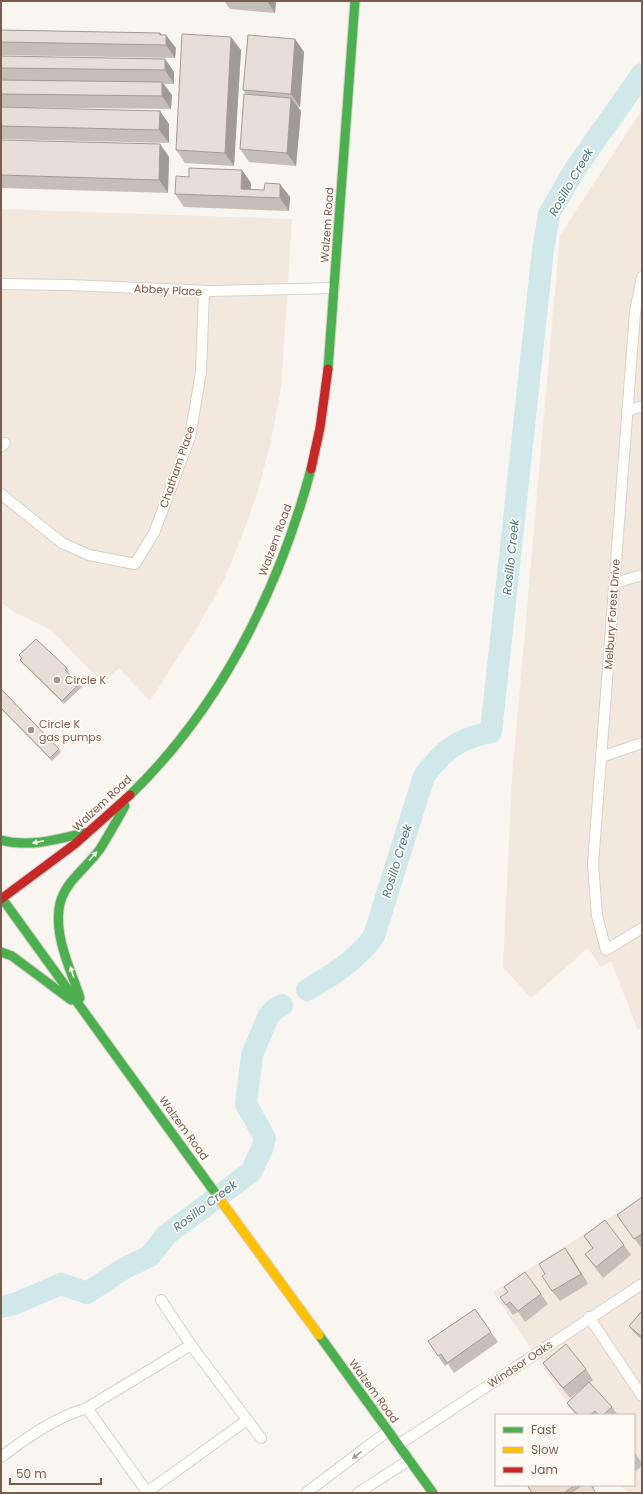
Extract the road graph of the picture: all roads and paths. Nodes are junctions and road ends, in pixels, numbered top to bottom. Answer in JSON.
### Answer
{"nodes":[{"id":1,"x":355,"y":1,"type":"edge"},
{"id":2,"x":642,"y":277,"type":"edge"},
{"id":3,"x":1,"y":284,"type":"edge"},
{"id":4,"x":334,"y":288,"type":"junction"},
{"id":5,"x":204,"y":291,"type":"junction"},
{"id":6,"x":642,"y":406,"type":"edge"},
{"id":7,"x":627,"y":410,"type":"junction"},
{"id":8,"x":1,"y":494,"type":"edge"},
{"id":9,"x":642,"y":575,"type":"edge"},
{"id":10,"x":614,"y":583,"type":"junction"},
{"id":11,"x":642,"y":744,"type":"edge"},
{"id":12,"x":601,"y":757,"type":"junction"},
{"id":13,"x":135,"y":789,"type":"junction"},
{"id":14,"x":90,"y":832,"type":"junction"},
{"id":15,"x":1,"y":840,"type":"edge"},
{"id":16,"x":1,"y":898,"type":"edge"},
{"id":17,"x":642,"y":928,"type":"edge"},
{"id":18,"x":1,"y":952,"type":"edge"},
{"id":19,"x":84,"y":1009,"type":"junction"},
{"id":20,"x":642,"y":1284,"type":"edge"},
{"id":21,"x":161,"y":1300,"type":"dead end"},
{"id":22,"x":589,"y":1317,"type":"junction"},
{"id":23,"x":191,"y":1345,"type":"junction"},
{"id":24,"x":642,"y":1396,"type":"edge"},
{"id":25,"x":87,"y":1408,"type":"junction"},
{"id":26,"x":247,"y":1420,"type":"junction"},
{"id":27,"x":388,"y":1431,"type":"junction"},
{"id":28,"x":261,"y":1438,"type":"dead end"},
{"id":29,"x":398,"y":1445,"type":"junction"},
{"id":30,"x":1,"y":1457,"type":"edge"},
{"id":31,"x":409,"y":1460,"type":"junction"},
{"id":32,"x":147,"y":1492,"type":"edge"},
{"id":33,"x":306,"y":1493,"type":"edge"},
{"id":34,"x":358,"y":1493,"type":"edge"},
{"id":35,"x":433,"y":1493,"type":"edge"}],
"edges":[{"from":1,"to":4,"type":"main road","name":"Walzem Road"},
{"from":2,"to":7,"type":"street","name":"Melbury Forest Drive"},
{"from":3,"to":5,"type":"street","name":"Abbey Place"},
{"from":4,"to":5,"type":"street","name":"Abbey Place"},
{"from":4,"to":13,"type":"main road","name":"Walzem Road"},
{"from":5,"to":8,"type":"street","name":"Chatham Place"},
{"from":6,"to":7,"type":"street"},
{"from":7,"to":10,"type":"street","name":"Melbury Forest Drive"},
{"from":9,"to":10,"type":"street"},
{"from":10,"to":12,"type":"street","name":"Melbury Forest Drive"},
{"from":11,"to":12,"type":"street"},
{"from":12,"to":17,"type":"street","name":"Melbury Forest Drive"},
{"from":13,"to":14,"type":"main road","name":"Walzem Road"},
{"from":19,"to":13,"type":"main road","one_way":true},
{"from":14,"to":15,"type":"main road","one_way":true},
{"from":14,"to":16,"type":"main road","name":"Walzem Road"},
{"from":16,"to":19,"type":"main road","name":"Walzem Road"},
{"from":18,"to":19,"type":"main road"},
{"from":19,"to":27,"type":"main road","name":"Walzem Road"},
{"from":20,"to":22,"type":"street","name":"Windsor Oaks"},
{"from":21,"to":23,"type":"street"},
{"from":22,"to":24,"type":"street"},
{"from":22,"to":29,"type":"street","name":"Windsor Oaks"},
{"from":23,"to":25,"type":"street"},
{"from":23,"to":26,"type":"street"},
{"from":25,"to":30,"type":"street"},
{"from":25,"to":32,"type":"street"},
{"from":26,"to":28,"type":"street"},
{"from":26,"to":32,"type":"street"},
{"from":27,"to":29,"type":"main road","name":"Walzem Road"},
{"from":27,"to":33,"type":"street","one_way":true},
{"from":29,"to":31,"type":"main road","name":"Walzem Road"},
{"from":31,"to":34,"type":"street"},
{"from":31,"to":35,"type":"main road","name":"Walzem Road"}]}
